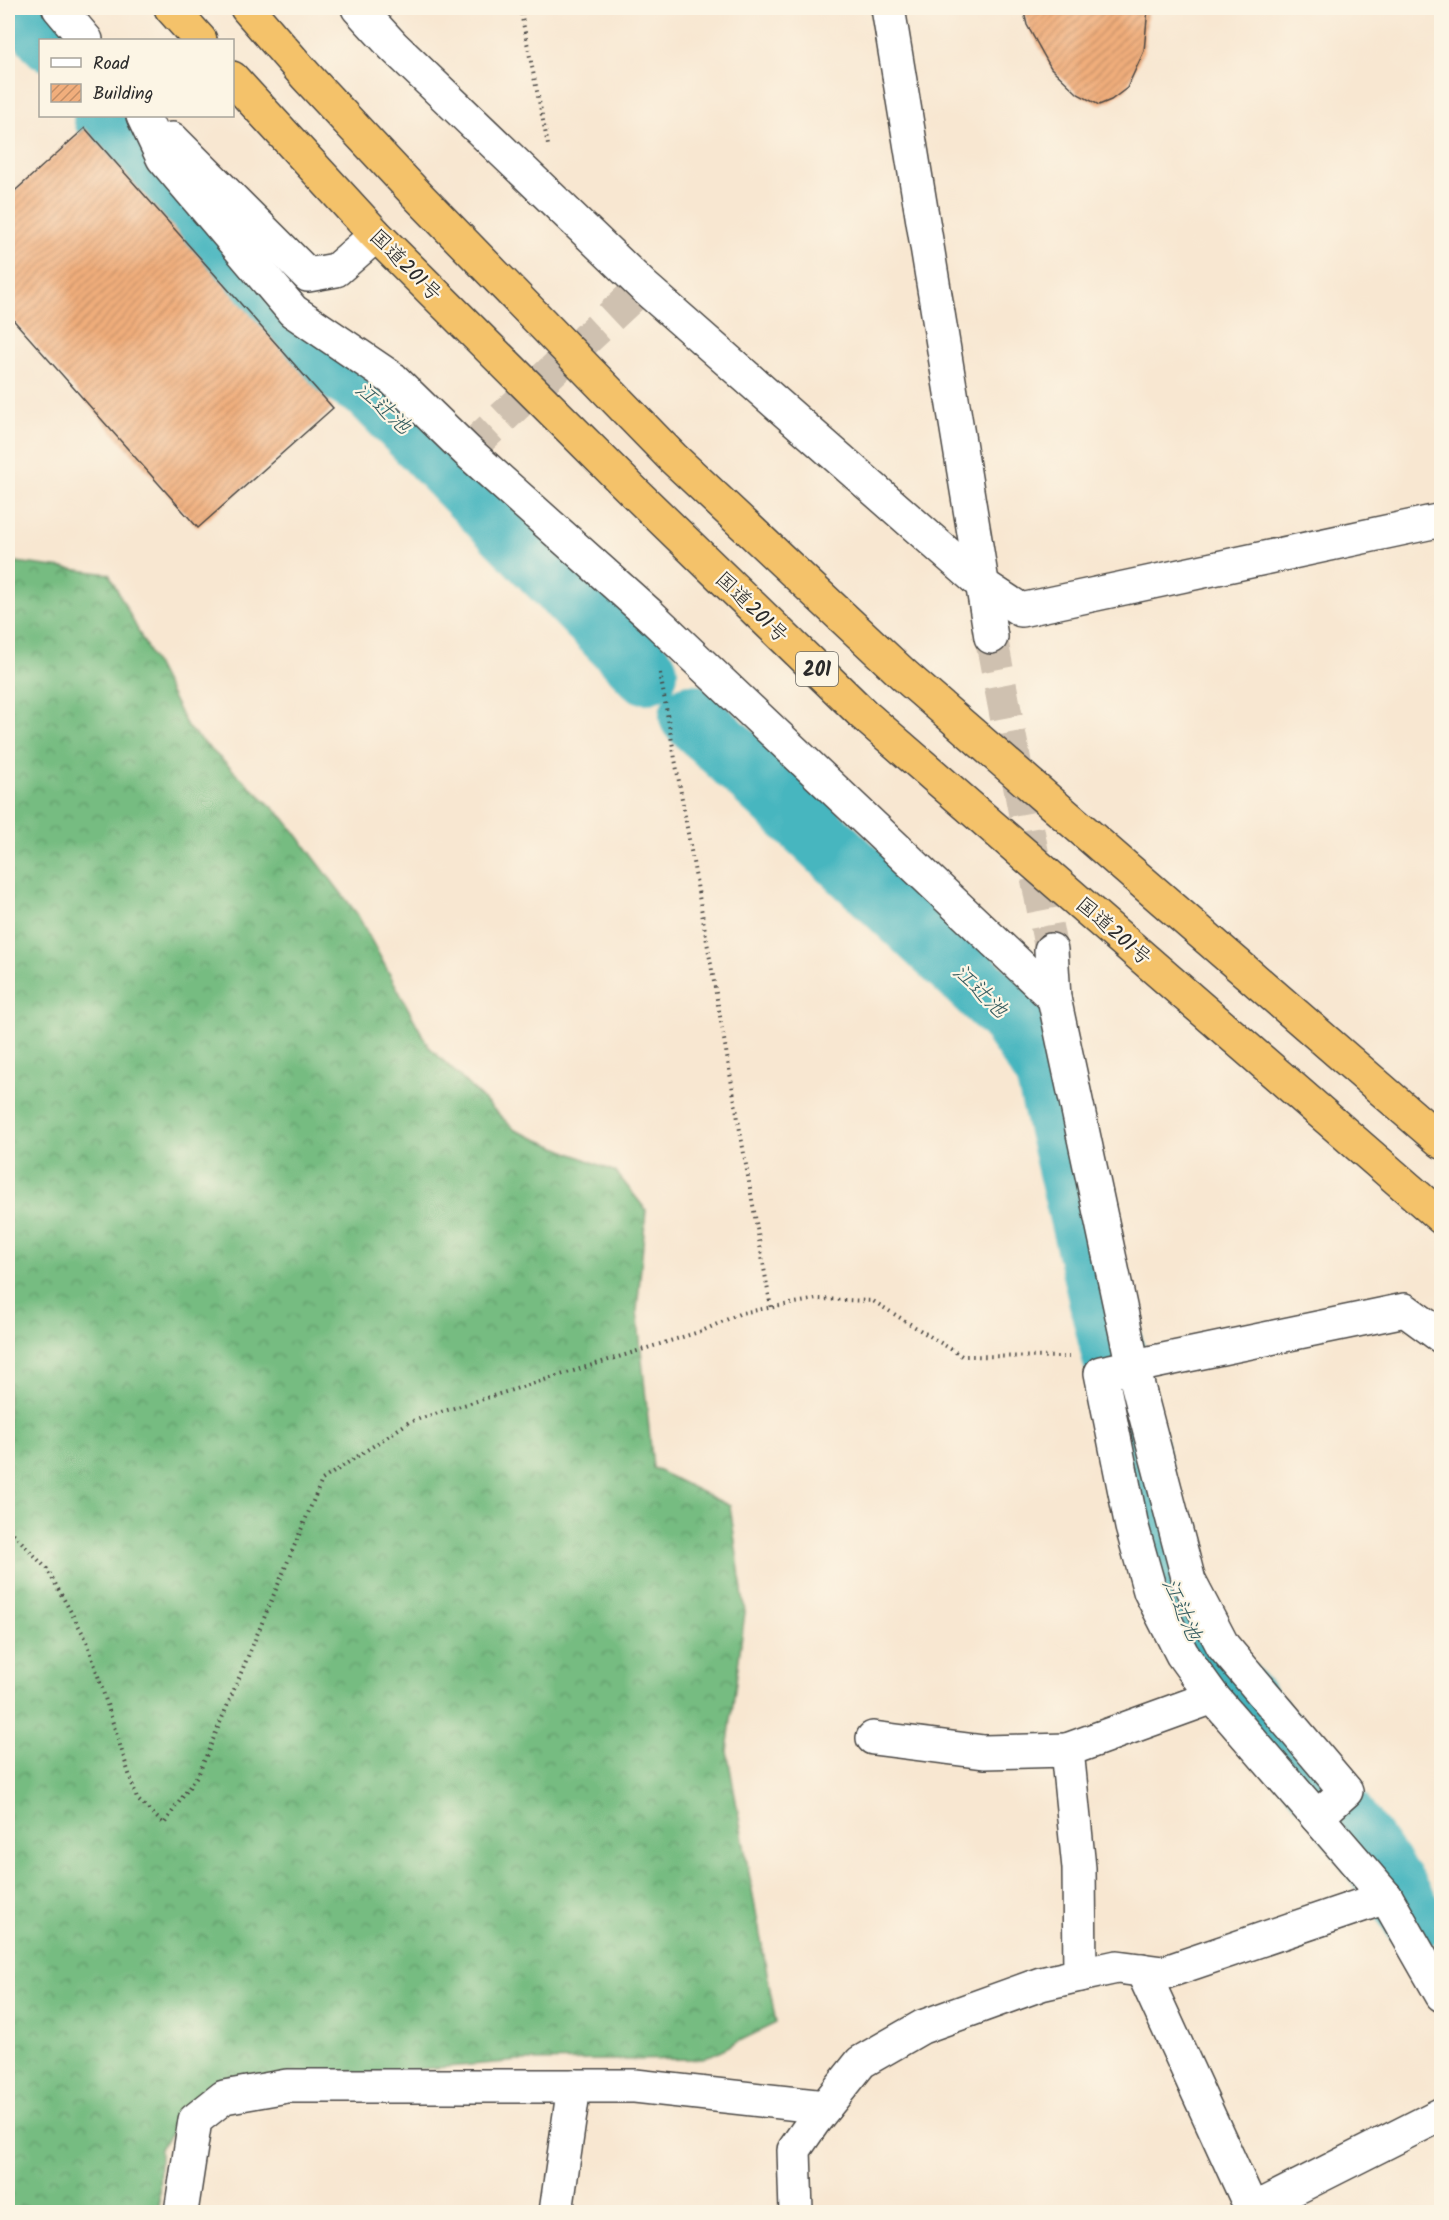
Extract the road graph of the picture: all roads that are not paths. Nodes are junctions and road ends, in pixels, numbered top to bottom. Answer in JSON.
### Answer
{"nodes":[{"id":1,"x":59,"y":8,"type":"edge"},
{"id":2,"x":171,"y":8,"type":"edge"},
{"id":3,"x":248,"y":8,"type":"edge"},
{"id":4,"x":358,"y":8,"type":"edge"},
{"id":5,"x":888,"y":8,"type":"edge"},
{"id":6,"x":85,"y":39,"type":"edge"},
{"id":7,"x":199,"y":39,"type":"edge"},
{"id":8,"x":234,"y":80,"type":"edge"},
{"id":9,"x":143,"y":117,"type":"edge"},
{"id":10,"x":150,"y":117,"type":"edge"},
{"id":11,"x":376,"y":235,"type":"junction"},
{"id":12,"x":1442,"y":520,"type":"edge"},
{"id":13,"x":983,"y":585,"type":"junction"},
{"id":14,"x":991,"y":637,"type":"tunnel mouth"},
{"id":15,"x":1051,"y":950,"type":"tunnel mouth"},
{"id":16,"x":1054,"y":998,"type":"junction"},
{"id":17,"x":1442,"y":1142,"type":"edge"},
{"id":18,"x":1442,"y":1218,"type":"edge"},
{"id":19,"x":1442,"y":1337,"type":"edge"},
{"id":20,"x":1133,"y":1367,"type":"junction"},
{"id":21,"x":1213,"y":1697,"type":"junction"},
{"id":22,"x":873,"y":1738,"type":"dead end"},
{"id":23,"x":1067,"y":1750,"type":"junction"},
{"id":24,"x":1317,"y":1817,"type":"junction"},
{"id":25,"x":1386,"y":1897,"type":"junction"},
{"id":26,"x":1142,"y":1970,"type":"junction"},
{"id":27,"x":1080,"y":1975,"type":"junction"},
{"id":28,"x":1442,"y":1995,"type":"edge"},
{"id":29,"x":574,"y":2086,"type":"junction"},
{"id":30,"x":825,"y":2107,"type":"junction"},
{"id":31,"x":1442,"y":2114,"type":"edge"},
{"id":32,"x":1250,"y":2211,"type":"edge"},
{"id":33,"x":181,"y":2212,"type":"edge"},
{"id":34,"x":556,"y":2212,"type":"edge"},
{"id":35,"x":796,"y":2212,"type":"edge"}],
"edges":[{"from":1,"to":6,"type":"street"},
{"from":2,"to":7,"type":"highway"},
{"from":3,"to":17,"type":"highway","number":"201"},
{"from":4,"to":13,"type":"street"},
{"from":5,"to":13,"type":"street"},
{"from":8,"to":11,"type":"highway","name":"国道201号","number":"201"},
{"from":9,"to":16,"type":"street"},
{"from":10,"to":11,"type":"street"},
{"from":11,"to":18,"type":"highway","name":"国道201号","number":"201"},
{"from":12,"to":13,"type":"street"},
{"from":13,"to":14,"type":"street"},
{"from":15,"to":16,"type":"street"},
{"from":16,"to":20,"type":"street"},
{"from":19,"to":20,"type":"street"},
{"from":20,"to":21,"type":"street"},
{"from":20,"to":24,"type":"street"},
{"from":21,"to":23,"type":"street"},
{"from":21,"to":24,"type":"street"},
{"from":22,"to":23,"type":"street"},
{"from":23,"to":27,"type":"street"},
{"from":24,"to":25,"type":"street"},
{"from":25,"to":26,"type":"street"},
{"from":25,"to":28,"type":"street"},
{"from":26,"to":27,"type":"street"},
{"from":26,"to":32,"type":"street"},
{"from":27,"to":30,"type":"street"},
{"from":29,"to":30,"type":"street"},
{"from":29,"to":33,"type":"street"},
{"from":29,"to":34,"type":"street"},
{"from":30,"to":35,"type":"street"},
{"from":31,"to":32,"type":"street"}]}
